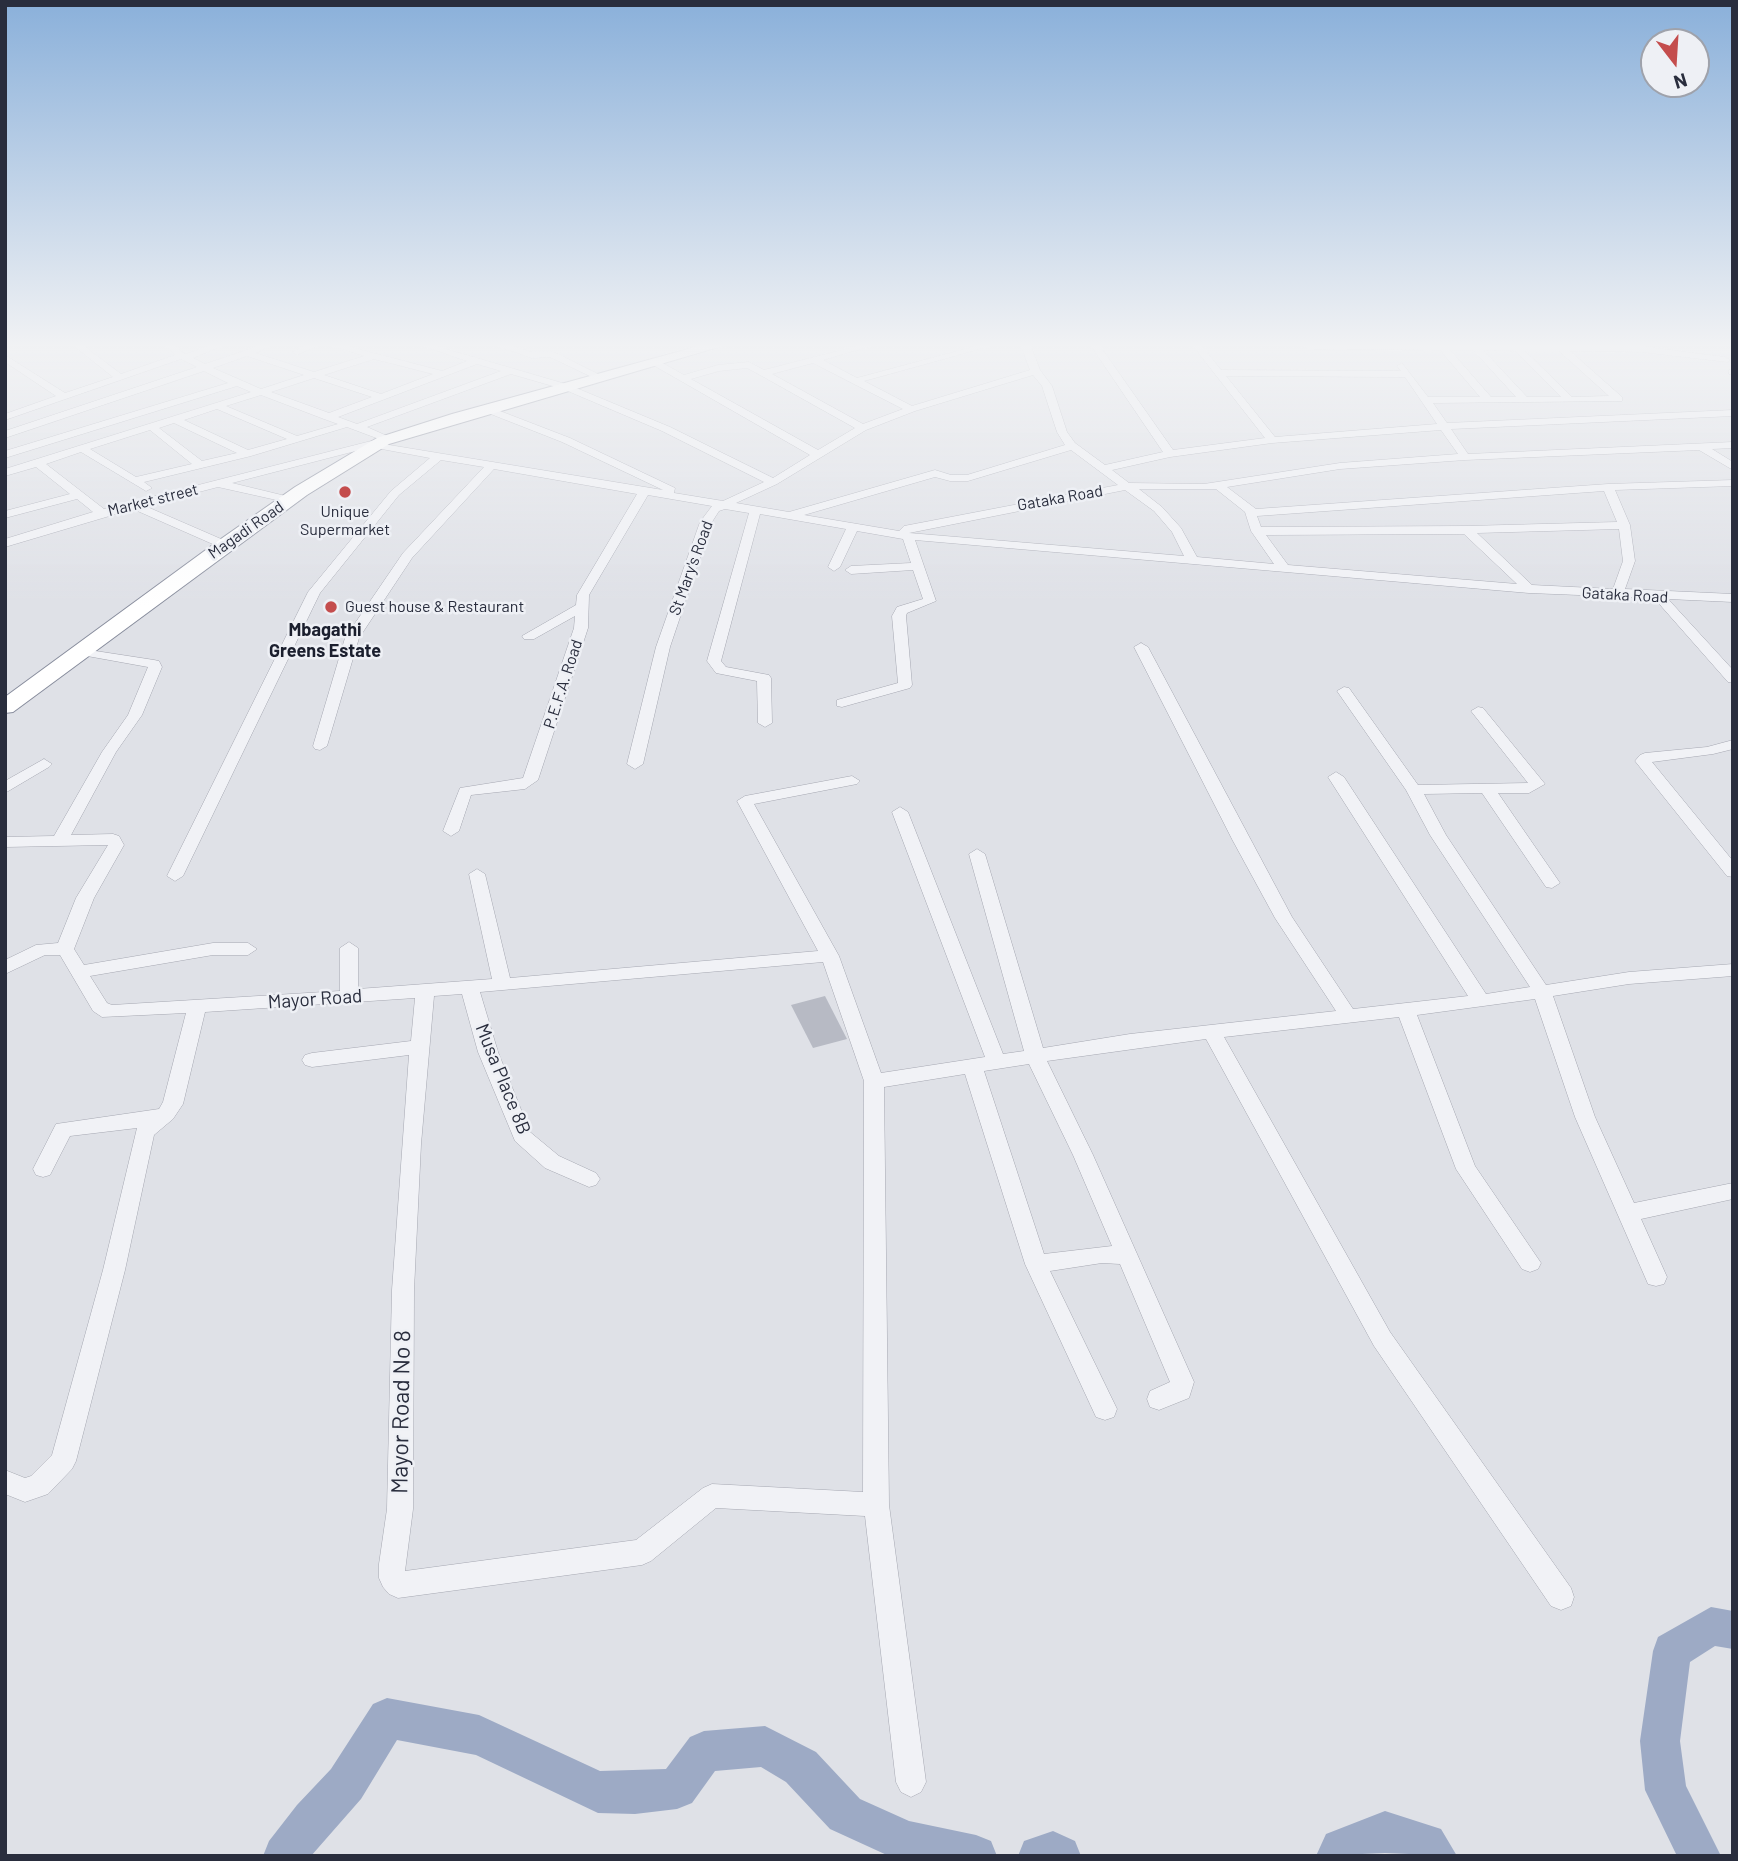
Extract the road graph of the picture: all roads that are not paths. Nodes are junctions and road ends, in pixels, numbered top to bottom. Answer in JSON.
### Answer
{"nodes":[{"id":1,"x":76,"y":433,"type":"edge"},
{"id":2,"x":138,"y":433,"type":"edge"},
{"id":3,"x":159,"y":433,"type":"edge"},
{"id":4,"x":203,"y":433,"type":"edge"},
{"id":5,"x":281,"y":433,"type":"edge"},
{"id":6,"x":323,"y":433,"type":"edge"},
{"id":7,"x":362,"y":433,"type":"edge"},
{"id":8,"x":411,"y":433,"type":"edge"},
{"id":9,"x":548,"y":433,"type":"edge"},
{"id":10,"x":674,"y":433,"type":"edge"},
{"id":11,"x":779,"y":433,"type":"edge"},
{"id":12,"x":854,"y":433,"type":"edge"},
{"id":13,"x":1063,"y":433,"type":"edge"},
{"id":14,"x":1156,"y":433,"type":"edge"},
{"id":15,"x":1266,"y":433,"type":"edge"},
{"id":16,"x":1358,"y":433,"type":"edge"},
{"id":17,"x":1446,"y":433,"type":"edge"},
{"id":18,"x":296,"y":439,"type":"junction"},
{"id":19,"x":1272,"y":440,"type":"junction"},
{"id":20,"x":383,"y":442,"type":"junction"},
{"id":21,"x":1733,"y":444,"type":"edge"},
{"id":22,"x":1072,"y":446,"type":"junction"},
{"id":23,"x":1700,"y":446,"type":"junction"},
{"id":24,"x":84,"y":450,"type":"junction"},
{"id":25,"x":7,"y":454,"type":"edge"},
{"id":26,"x":247,"y":454,"type":"junction"},
{"id":27,"x":1170,"y":454,"type":"junction"},
{"id":28,"x":818,"y":455,"type":"junction"},
{"id":29,"x":1465,"y":457,"type":"junction"},
{"id":30,"x":437,"y":458,"type":"junction"},
{"id":31,"x":35,"y":464,"type":"junction"},
{"id":32,"x":200,"y":465,"type":"junction"},
{"id":33,"x":490,"y":467,"type":"junction"},
{"id":34,"x":1733,"y":467,"type":"edge"},
{"id":35,"x":1102,"y":469,"type":"junction"},
{"id":36,"x":5,"y":474,"type":"edge"},
{"id":37,"x":138,"y":480,"type":"junction"},
{"id":38,"x":773,"y":482,"type":"junction"},
{"id":39,"x":1733,"y":483,"type":"edge"},
{"id":40,"x":219,"y":484,"type":"junction"},
{"id":41,"x":1218,"y":485,"type":"junction"},
{"id":42,"x":1129,"y":486,"type":"junction"},
{"id":43,"x":1608,"y":487,"type":"junction"},
{"id":44,"x":644,"y":492,"type":"junction"},
{"id":45,"x":78,"y":495,"type":"junction"},
{"id":46,"x":660,"y":496,"type":"junction"},
{"id":47,"x":159,"y":499,"type":"junction"},
{"id":48,"x":290,"y":500,"type":"junction"},
{"id":49,"x":134,"y":505,"type":"junction"},
{"id":50,"x":724,"y":506,"type":"junction"},
{"id":51,"x":755,"y":512,"type":"junction"},
{"id":52,"x":102,"y":513,"type":"junction"},
{"id":53,"x":1253,"y":513,"type":"junction"},
{"id":54,"x":5,"y":514,"type":"edge"},
{"id":55,"x":786,"y":517,"type":"junction"},
{"id":56,"x":1624,"y":525,"type":"junction"},
{"id":57,"x":853,"y":527,"type":"junction"},
{"id":58,"x":1466,"y":530,"type":"junction"},
{"id":59,"x":1257,"y":531,"type":"junction"},
{"id":60,"x":890,"y":533,"type":"junction"},
{"id":61,"x":908,"y":536,"type":"junction"},
{"id":62,"x":5,"y":543,"type":"edge"},
{"id":63,"x":224,"y":545,"type":"junction"},
{"id":64,"x":1194,"y":561,"type":"junction"},
{"id":65,"x":917,"y":566,"type":"junction"},
{"id":66,"x":1283,"y":567,"type":"junction"},
{"id":67,"x":834,"y":568,"type":"dead end"},
{"id":68,"x":851,"y":570,"type":"dead end"},
{"id":69,"x":1529,"y":589,"type":"junction"},
{"id":70,"x":1616,"y":595,"type":"junction"},
{"id":71,"x":1659,"y":597,"type":"junction"},
{"id":72,"x":1726,"y":598,"type":"edge"},
{"id":73,"x":581,"y":607,"type":"junction"},
{"id":74,"x":1733,"y":611,"type":"edge"},
{"id":75,"x":529,"y":636,"type":"dead end"},
{"id":76,"x":1141,"y":647,"type":"dead end"},
{"id":77,"x":81,"y":651,"type":"junction"},
{"id":78,"x":1733,"y":679,"type":"edge"},
{"id":79,"x":1344,"y":691,"type":"dead end"},
{"id":80,"x":842,"y":704,"type":"dead end"},
{"id":81,"x":5,"y":707,"type":"edge"},
{"id":82,"x":1478,"y":711,"type":"dead end"},
{"id":83,"x":765,"y":723,"type":"dead end"},
{"id":84,"x":1733,"y":744,"type":"edge"},
{"id":85,"x":320,"y":746,"type":"dead end"},
{"id":86,"x":44,"y":764,"type":"dead end"},
{"id":87,"x":635,"y":764,"type":"dead end"},
{"id":88,"x":1336,"y":777,"type":"dead end"},
{"id":89,"x":852,"y":781,"type":"dead end"},
{"id":90,"x":5,"y":788,"type":"edge"},
{"id":91,"x":1487,"y":788,"type":"junction"},
{"id":92,"x":1414,"y":790,"type":"junction"},
{"id":93,"x":900,"y":812,"type":"dead end"},
{"id":94,"x":451,"y":831,"type":"dead end"},
{"id":95,"x":60,"y":840,"type":"junction"},
{"id":96,"x":5,"y":842,"type":"edge"},
{"id":97,"x":976,"y":853,"type":"dead end"},
{"id":98,"x":1733,"y":872,"type":"edge"},
{"id":99,"x":477,"y":874,"type":"dead end"},
{"id":100,"x":175,"y":876,"type":"dead end"},
{"id":101,"x":1552,"y":883,"type":"dead end"},
{"id":102,"x":349,"y":948,"type":"dead end"},
{"id":103,"x":65,"y":949,"type":"junction"},
{"id":104,"x":248,"y":949,"type":"dead end"},
{"id":105,"x":830,"y":956,"type":"junction"},
{"id":106,"x":5,"y":968,"type":"edge"},
{"id":107,"x":1733,"y":970,"type":"edge"},
{"id":108,"x":78,"y":972,"type":"junction"},
{"id":109,"x":502,"y":984,"type":"junction"},
{"id":110,"x":469,"y":987,"type":"junction"},
{"id":111,"x":425,"y":990,"type":"junction"},
{"id":112,"x":1542,"y":992,"type":"junction"},
{"id":113,"x":349,"y":996,"type":"junction"},
{"id":114,"x":1481,"y":1001,"type":"junction"},
{"id":115,"x":197,"y":1008,"type":"junction"},
{"id":116,"x":1405,"y":1009,"type":"junction"},
{"id":117,"x":1349,"y":1017,"type":"junction"},
{"id":118,"x":1212,"y":1032,"type":"junction"},
{"id":119,"x":420,"y":1047,"type":"junction"},
{"id":120,"x":1035,"y":1055,"type":"junction"},
{"id":121,"x":312,"y":1060,"type":"dead end"},
{"id":122,"x":996,"y":1061,"type":"junction"},
{"id":123,"x":972,"y":1064,"type":"junction"},
{"id":124,"x":874,"y":1081,"type":"junction"},
{"id":125,"x":161,"y":1118,"type":"junction"},
{"id":126,"x":43,"y":1169,"type":"dead end"},
{"id":127,"x":589,"y":1179,"type":"dead end"},
{"id":128,"x":1733,"y":1192,"type":"edge"},
{"id":129,"x":1629,"y":1213,"type":"junction"},
{"id":130,"x":1126,"y":1256,"type":"junction"},
{"id":131,"x":1530,"y":1263,"type":"dead end"},
{"id":132,"x":1036,"y":1264,"type":"junction"},
{"id":133,"x":1656,"y":1278,"type":"dead end"},
{"id":134,"x":1158,"y":1399,"type":"dead end"},
{"id":135,"x":1105,"y":1409,"type":"dead end"},
{"id":136,"x":5,"y":1482,"type":"edge"},
{"id":137,"x":876,"y":1505,"type":"junction"},
{"id":138,"x":1561,"y":1597,"type":"dead end"},
{"id":139,"x":911,"y":1782,"type":"dead end"}],
"edges":[{"from":1,"to":25,"type":"street"},
{"from":2,"to":24,"type":"street"},
{"from":3,"to":32,"type":"street"},
{"from":4,"to":26,"type":"street"},
{"from":5,"to":18,"type":"street"},
{"from":6,"to":18,"type":"street"},
{"from":7,"to":20,"type":"street","name":"Gataka Road"},
{"from":8,"to":20,"type":"highway","name":"Magadi Road"},
{"from":9,"to":46,"type":"street"},
{"from":10,"to":38,"type":"street"},
{"from":11,"to":28,"type":"street"},
{"from":12,"to":28,"type":"street","name":"St Mary's Road"},
{"from":13,"to":22,"type":"street"},
{"from":14,"to":27,"type":"street"},
{"from":15,"to":19,"type":"street"},
{"from":16,"to":19,"type":"street"},
{"from":17,"to":29,"type":"street"},
{"from":18,"to":26,"type":"street"},
{"from":19,"to":27,"type":"street"},
{"from":20,"to":30,"type":"street","name":"Gataka Road"},
{"from":20,"to":40,"type":"street","name":"Market street"},
{"from":20,"to":48,"type":"highway","name":"Magadi Road"},
{"from":21,"to":23,"type":"street","name":"Gataka Road"},
{"from":22,"to":35,"type":"street"},
{"from":22,"to":55,"type":"street"},
{"from":23,"to":29,"type":"street","name":"Gataka Road"},
{"from":23,"to":34,"type":"street"},
{"from":24,"to":31,"type":"street"},
{"from":24,"to":37,"type":"street"},
{"from":25,"to":31,"type":"street"},
{"from":26,"to":32,"type":"street"},
{"from":27,"to":35,"type":"street"},
{"from":28,"to":38,"type":"street","name":"St Mary's Road"},
{"from":29,"to":41,"type":"street","name":"Gataka Road"},
{"from":30,"to":33,"type":"street","name":"Gataka Road"},
{"from":30,"to":100,"type":"street"},
{"from":31,"to":36,"type":"street"},
{"from":31,"to":45,"type":"street"},
{"from":32,"to":37,"type":"street"},
{"from":33,"to":44,"type":"street","name":"Gataka Road"},
{"from":33,"to":85,"type":"street"},
{"from":35,"to":42,"type":"street"},
{"from":37,"to":47,"type":"street"},
{"from":38,"to":50,"type":"street","name":"St Mary's Road"},
{"from":39,"to":43,"type":"street"},
{"from":40,"to":47,"type":"street","name":"Market street"},
{"from":40,"to":48,"type":"street"},
{"from":41,"to":42,"type":"street","name":"Gataka Road"},
{"from":41,"to":53,"type":"street"},
{"from":42,"to":60,"type":"street","name":"Gataka Road"},
{"from":42,"to":64,"type":"street"},
{"from":43,"to":53,"type":"street"},
{"from":43,"to":56,"type":"street"},
{"from":44,"to":46,"type":"street","name":"Gataka Road"},
{"from":44,"to":73,"type":"street","name":"P.E.F.A. Road"},
{"from":45,"to":52,"type":"street"},
{"from":45,"to":54,"type":"street"},
{"from":46,"to":50,"type":"street","name":"Gataka Road"},
{"from":47,"to":49,"type":"street","name":"Market street"},
{"from":48,"to":63,"type":"highway","name":"Magadi Road"},
{"from":49,"to":52,"type":"street","name":"Market street"},
{"from":49,"to":63,"type":"street"},
{"from":50,"to":51,"type":"street","name":"Gataka Road"},
{"from":50,"to":87,"type":"street","name":"St Mary's Road"},
{"from":51,"to":55,"type":"street","name":"Gataka Road"},
{"from":51,"to":83,"type":"street"},
{"from":52,"to":62,"type":"street","name":"Market street"},
{"from":53,"to":59,"type":"street"},
{"from":55,"to":57,"type":"street","name":"Gataka Road"},
{"from":56,"to":58,"type":"street"},
{"from":56,"to":70,"type":"street"},
{"from":57,"to":60,"type":"street","name":"Gataka Road"},
{"from":57,"to":67,"type":"street"},
{"from":58,"to":59,"type":"street"},
{"from":58,"to":69,"type":"street"},
{"from":59,"to":66,"type":"street"},
{"from":60,"to":61,"type":"street","name":"Gataka Road"},
{"from":61,"to":64,"type":"street","name":"Gataka Road"},
{"from":61,"to":65,"type":"street"},
{"from":63,"to":77,"type":"highway","name":"Magadi Road"},
{"from":64,"to":66,"type":"street","name":"Gataka Road"},
{"from":65,"to":68,"type":"street"},
{"from":65,"to":80,"type":"street"},
{"from":66,"to":69,"type":"street","name":"Gataka Road"},
{"from":69,"to":70,"type":"street","name":"Gataka Road"},
{"from":70,"to":71,"type":"street","name":"Gataka Road"},
{"from":71,"to":72,"type":"street","name":"Gataka Road"},
{"from":71,"to":78,"type":"street"},
{"from":72,"to":74,"type":"street"},
{"from":73,"to":75,"type":"street"},
{"from":73,"to":94,"type":"street","name":"P.E.F.A. Road"},
{"from":76,"to":117,"type":"street"},
{"from":77,"to":81,"type":"highway","name":"Magadi Road"},
{"from":77,"to":95,"type":"street"},
{"from":79,"to":92,"type":"street"},
{"from":82,"to":91,"type":"street"},
{"from":84,"to":98,"type":"street"},
{"from":86,"to":90,"type":"street"},
{"from":88,"to":114,"type":"street"},
{"from":89,"to":105,"type":"street"},
{"from":91,"to":92,"type":"street"},
{"from":91,"to":101,"type":"street"},
{"from":92,"to":112,"type":"street"},
{"from":93,"to":122,"type":"street"},
{"from":95,"to":96,"type":"street"},
{"from":95,"to":103,"type":"street"},
{"from":97,"to":120,"type":"street"},
{"from":99,"to":109,"type":"street"},
{"from":102,"to":113,"type":"street"},
{"from":103,"to":106,"type":"street"},
{"from":103,"to":108,"type":"street","name":"Mayor Road"},
{"from":104,"to":108,"type":"street"},
{"from":105,"to":109,"type":"street","name":"Mayor Road"},
{"from":105,"to":124,"type":"street"},
{"from":107,"to":112,"type":"street"},
{"from":108,"to":115,"type":"street","name":"Mayor Road"},
{"from":109,"to":110,"type":"street","name":"Mayor Road"},
{"from":110,"to":111,"type":"street","name":"Mayor Road"},
{"from":110,"to":127,"type":"street","name":"Musa Place 8B"},
{"from":111,"to":113,"type":"street","name":"Mayor Road"},
{"from":111,"to":119,"type":"street","name":"Mayor Road No 8"},
{"from":112,"to":114,"type":"street"},
{"from":112,"to":129,"type":"street"},
{"from":113,"to":115,"type":"street","name":"Mayor Road"},
{"from":114,"to":116,"type":"street"},
{"from":115,"to":125,"type":"street"},
{"from":116,"to":117,"type":"street"},
{"from":116,"to":131,"type":"street"},
{"from":117,"to":118,"type":"street"},
{"from":118,"to":120,"type":"street"},
{"from":118,"to":138,"type":"street"},
{"from":119,"to":121,"type":"street"},
{"from":119,"to":137,"type":"street","name":"Mayor Road No 8"},
{"from":120,"to":122,"type":"street"},
{"from":120,"to":130,"type":"street"},
{"from":122,"to":123,"type":"street"},
{"from":123,"to":124,"type":"street"},
{"from":123,"to":132,"type":"street"},
{"from":124,"to":137,"type":"street"},
{"from":125,"to":126,"type":"street"},
{"from":125,"to":136,"type":"street"},
{"from":128,"to":129,"type":"street"},
{"from":129,"to":133,"type":"street"},
{"from":130,"to":132,"type":"street"},
{"from":130,"to":134,"type":"street"},
{"from":132,"to":135,"type":"street"},
{"from":137,"to":139,"type":"street"}]}
